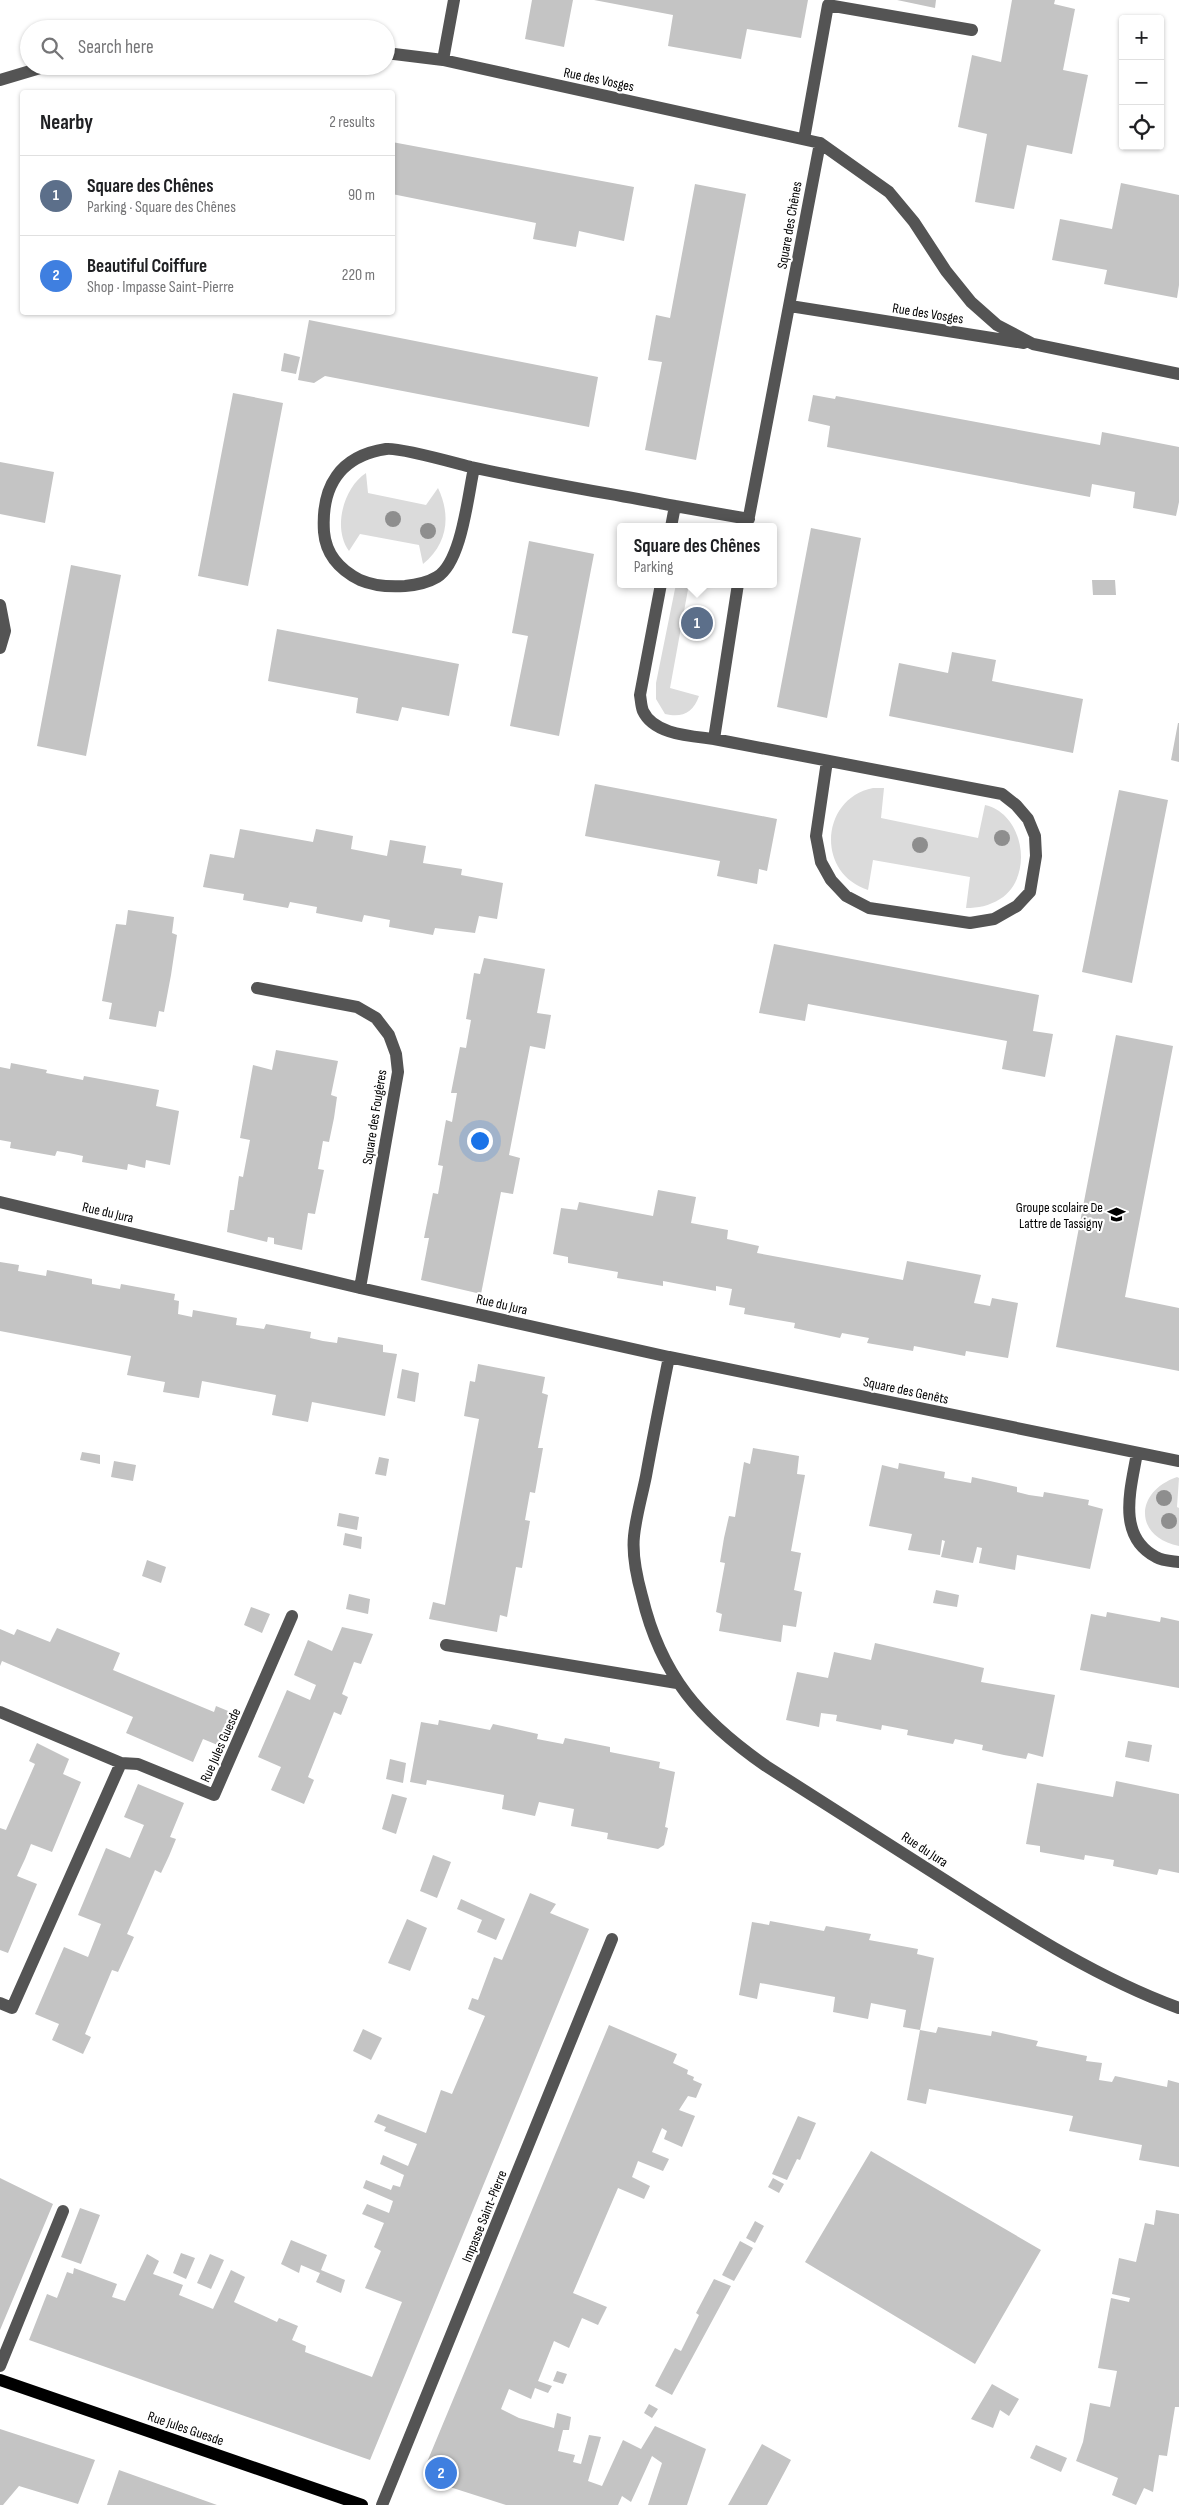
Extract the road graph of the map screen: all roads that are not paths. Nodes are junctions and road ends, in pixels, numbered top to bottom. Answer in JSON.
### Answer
{"nodes":[{"id":1,"x":454,"y":0,"type":"edge"},
{"id":2,"x":972,"y":30,"type":"dead end"},
{"id":3,"x":395,"y":54,"type":"edge"},
{"id":4,"x":443,"y":60,"type":"junction"},
{"id":5,"x":20,"y":74,"type":"edge"},
{"id":6,"x":0,"y":80,"type":"edge"},
{"id":7,"x":804,"y":139,"type":"junction"},
{"id":8,"x":820,"y":143,"type":"junction"},
{"id":9,"x":790,"y":306,"type":"junction"},
{"id":10,"x":1033,"y":344,"type":"junction"},
{"id":11,"x":1179,"y":374,"type":"edge"},
{"id":12,"x":474,"y":468,"type":"junction"},
{"id":13,"x":675,"y":506,"type":"junction"},
{"id":14,"x":673,"y":523,"type":"edge"},
{"id":15,"x":748,"y":523,"type":"edge"},
{"id":16,"x":660,"y":588,"type":"edge"},
{"id":17,"x":737,"y":588,"type":"edge"},
{"id":18,"x":0,"y":605,"type":"edge"},
{"id":19,"x":0,"y":648,"type":"edge"},
{"id":20,"x":714,"y":739,"type":"junction"},
{"id":21,"x":827,"y":761,"type":"junction"},
{"id":22,"x":257,"y":988,"type":"dead end"},
{"id":23,"x":0,"y":1202,"type":"edge"},
{"id":24,"x":360,"y":1288,"type":"junction"},
{"id":25,"x":669,"y":1357,"type":"junction"},
{"id":26,"x":1137,"y":1453,"type":"junction"},
{"id":27,"x":1179,"y":1461,"type":"edge"},
{"id":28,"x":1179,"y":1562,"type":"edge"},
{"id":29,"x":292,"y":1616,"type":"dead end"},
{"id":30,"x":446,"y":1645,"type":"dead end"},
{"id":31,"x":677,"y":1683,"type":"junction"},
{"id":32,"x":0,"y":1712,"type":"edge"},
{"id":33,"x":121,"y":1763,"type":"junction"},
{"id":34,"x":612,"y":1938,"type":"dead end"},
{"id":35,"x":0,"y":2003,"type":"edge"},
{"id":36,"x":1179,"y":2008,"type":"edge"},
{"id":37,"x":63,"y":2212,"type":"dead end"},
{"id":38,"x":0,"y":2366,"type":"edge"},
{"id":39,"x":0,"y":2380,"type":"edge"},
{"id":40,"x":362,"y":2505,"type":"edge"},
{"id":41,"x":382,"y":2505,"type":"edge"}],
"edges":[{"from":1,"to":4,"type":"street"},
{"from":2,"to":7,"type":"street"},
{"from":3,"to":4,"type":"street","name":"Rue des Vosges"},
{"from":4,"to":7,"type":"street","name":"Rue des Vosges"},
{"from":5,"to":6,"type":"street"},
{"from":7,"to":8,"type":"street","name":"Rue des Vosges"},
{"from":8,"to":9,"type":"street","name":"Square des Chênes"},
{"from":8,"to":10,"type":"street","name":"Rue des Vosges"},
{"from":9,"to":10,"type":"street","name":"Rue des Vosges"},
{"from":9,"to":15,"type":"street","name":"Square des Chênes"},
{"from":10,"to":11,"type":"street","name":"Rue des Vosges"},
{"from":12,"to":12,"type":"street","name":"Square des Chênes"},
{"from":12,"to":13,"type":"street","name":"Square des Chênes"},
{"from":13,"to":14,"type":"street"},
{"from":13,"to":15,"type":"street","name":"Square des Chênes"},
{"from":16,"to":20,"type":"street"},
{"from":17,"to":20,"type":"street"},
{"from":18,"to":19,"type":"street"},
{"from":20,"to":21,"type":"street"},
{"from":21,"to":21,"type":"street"},
{"from":22,"to":24,"type":"street","name":"Square des Fougères"},
{"from":23,"to":24,"type":"street","name":"Rue du Jura"},
{"from":24,"to":25,"type":"street","name":"Rue du Jura"},
{"from":25,"to":26,"type":"street","name":"Square des Genêts"},
{"from":25,"to":31,"type":"street","name":"Rue du Jura"},
{"from":26,"to":27,"type":"street","name":"Square des Genêts"},
{"from":26,"to":28,"type":"street"},
{"from":29,"to":33,"type":"street","name":"Rue Jules Guesde"},
{"from":30,"to":31,"type":"street"},
{"from":31,"to":36,"type":"street","name":"Rue du Jura"},
{"from":32,"to":33,"type":"street","name":"Rue Jules Guesde"},
{"from":33,"to":35,"type":"street"},
{"from":34,"to":41,"type":"street","name":"Impasse Saint-Pierre"},
{"from":37,"to":38,"type":"street"},
{"from":39,"to":40,"type":"main road","name":"Rue Jules Guesde"}]}
